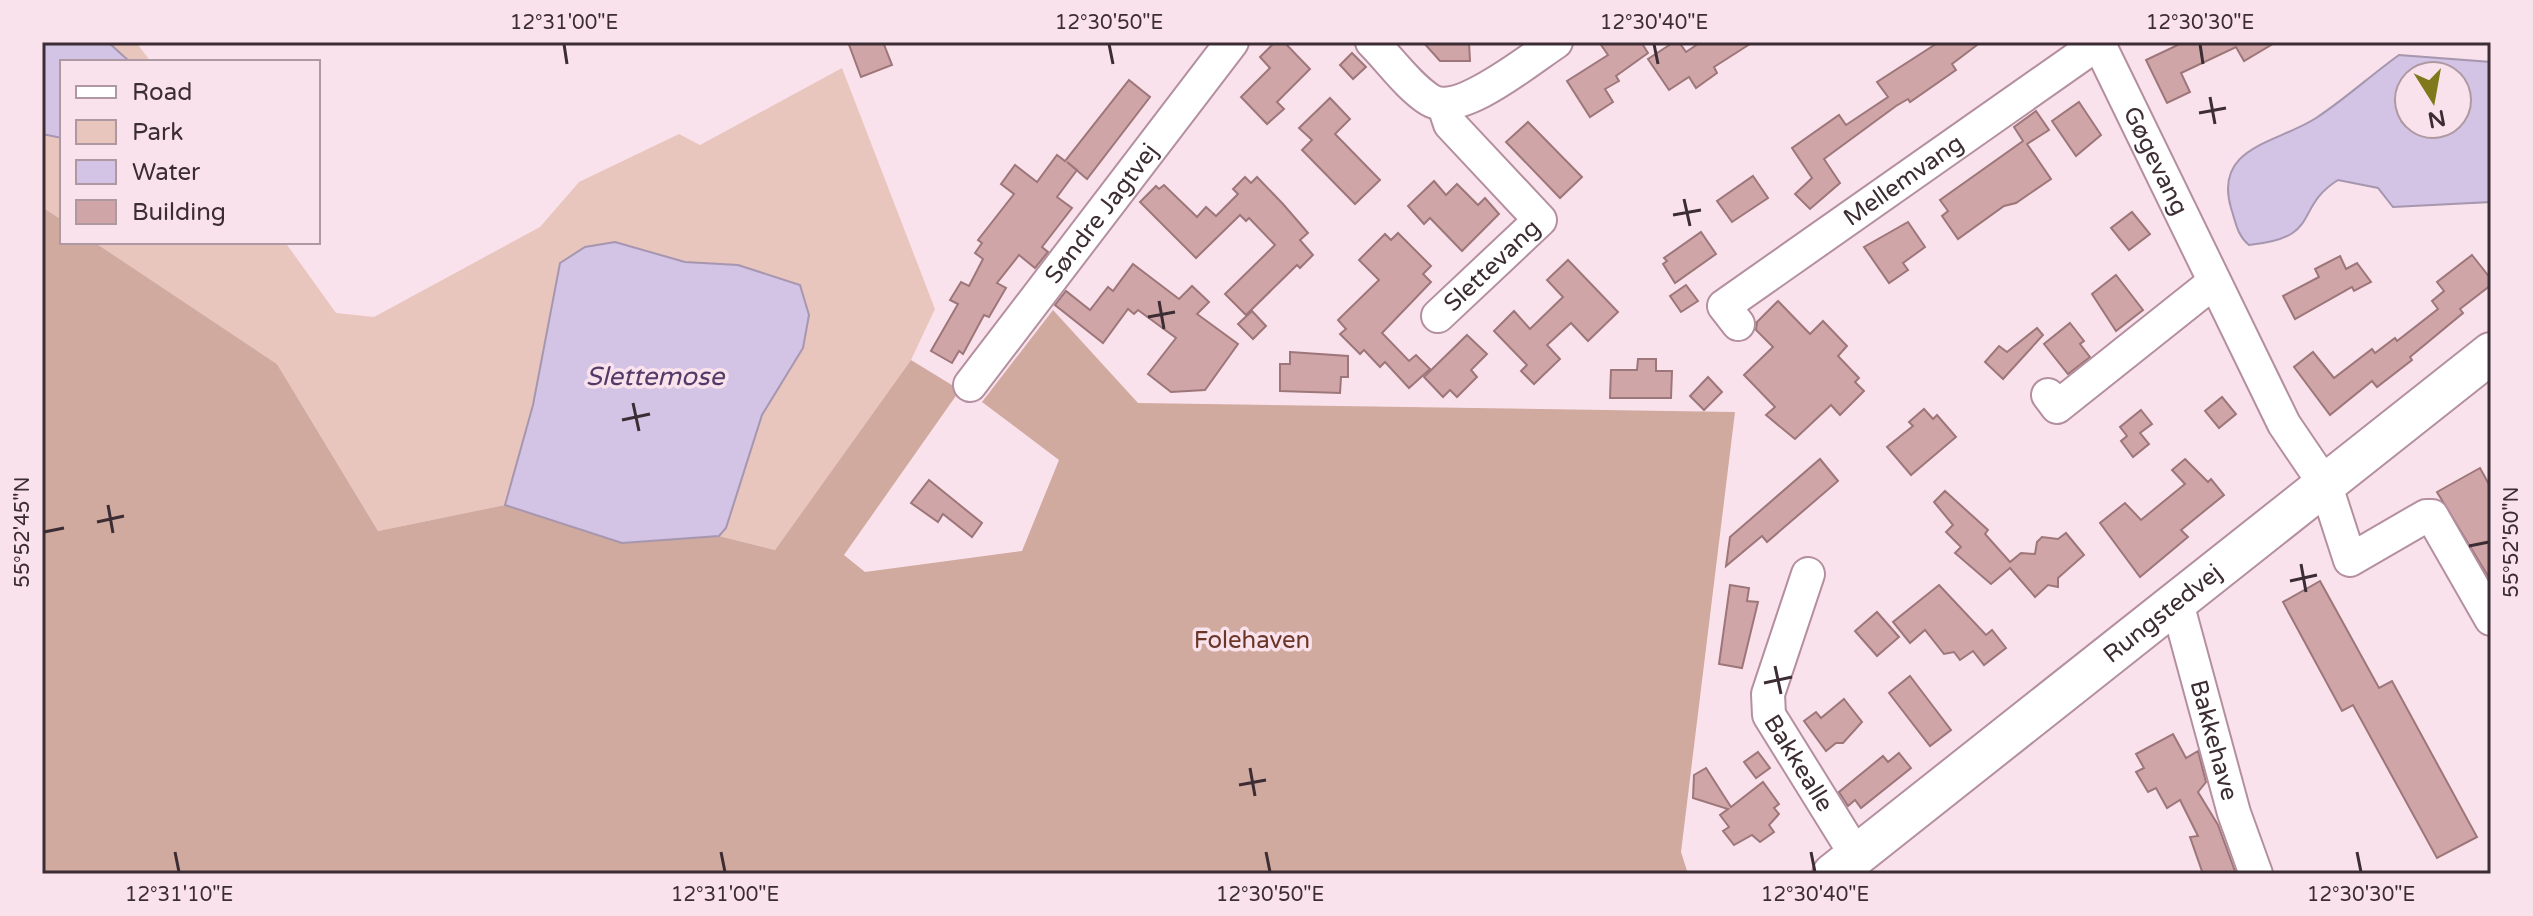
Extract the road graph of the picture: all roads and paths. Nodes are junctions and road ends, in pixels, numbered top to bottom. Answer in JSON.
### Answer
{"nodes":[{"id":1,"x":1232,"y":42,"type":"edge"},
{"id":2,"x":1372,"y":42,"type":"edge"},
{"id":3,"x":1556,"y":42,"type":"edge"},
{"id":4,"x":2099,"y":42,"type":"edge"},
{"id":5,"x":1444,"y":106,"type":"junction"},
{"id":6,"x":2214,"y":282,"type":"junction"},
{"id":7,"x":1438,"y":316,"type":"dead end"},
{"id":8,"x":1738,"y":324,"type":"dead end"},
{"id":9,"x":2491,"y":353,"type":"edge"},
{"id":10,"x":970,"y":385,"type":"dead end"},
{"id":11,"x":2048,"y":395,"type":"dead end"},
{"id":12,"x":2326,"y":486,"type":"junction"},
{"id":13,"x":1808,"y":574,"type":"dead end"},
{"id":14,"x":2177,"y":603,"type":"junction"},
{"id":15,"x":2491,"y":619,"type":"edge"},
{"id":16,"x":1844,"y":865,"type":"edge"},
{"id":17,"x":2256,"y":874,"type":"edge"}],
"edges":[{"from":1,"to":10,"type":"street","name":"Søndre Jagtvej"},
{"from":2,"to":5,"type":"street","name":"Slettevang"},
{"from":3,"to":5,"type":"street"},
{"from":4,"to":6,"type":"street","name":"Gøgevang"},
{"from":4,"to":8,"type":"street","name":"Mellemvang"},
{"from":5,"to":7,"type":"street","name":"Slettevang"},
{"from":6,"to":11,"type":"street"},
{"from":6,"to":12,"type":"street","name":"Gøgevang"},
{"from":9,"to":12,"type":"main road","name":"Rungstedvej"},
{"from":12,"to":14,"type":"main road","name":"Rungstedvej"},
{"from":12,"to":15,"type":"street","name":"Gøgevang"},
{"from":13,"to":16,"type":"street","name":"Bakkealle"},
{"from":14,"to":16,"type":"main road","name":"Rungstedvej"},
{"from":14,"to":17,"type":"street","name":"Bakkehave"}]}
